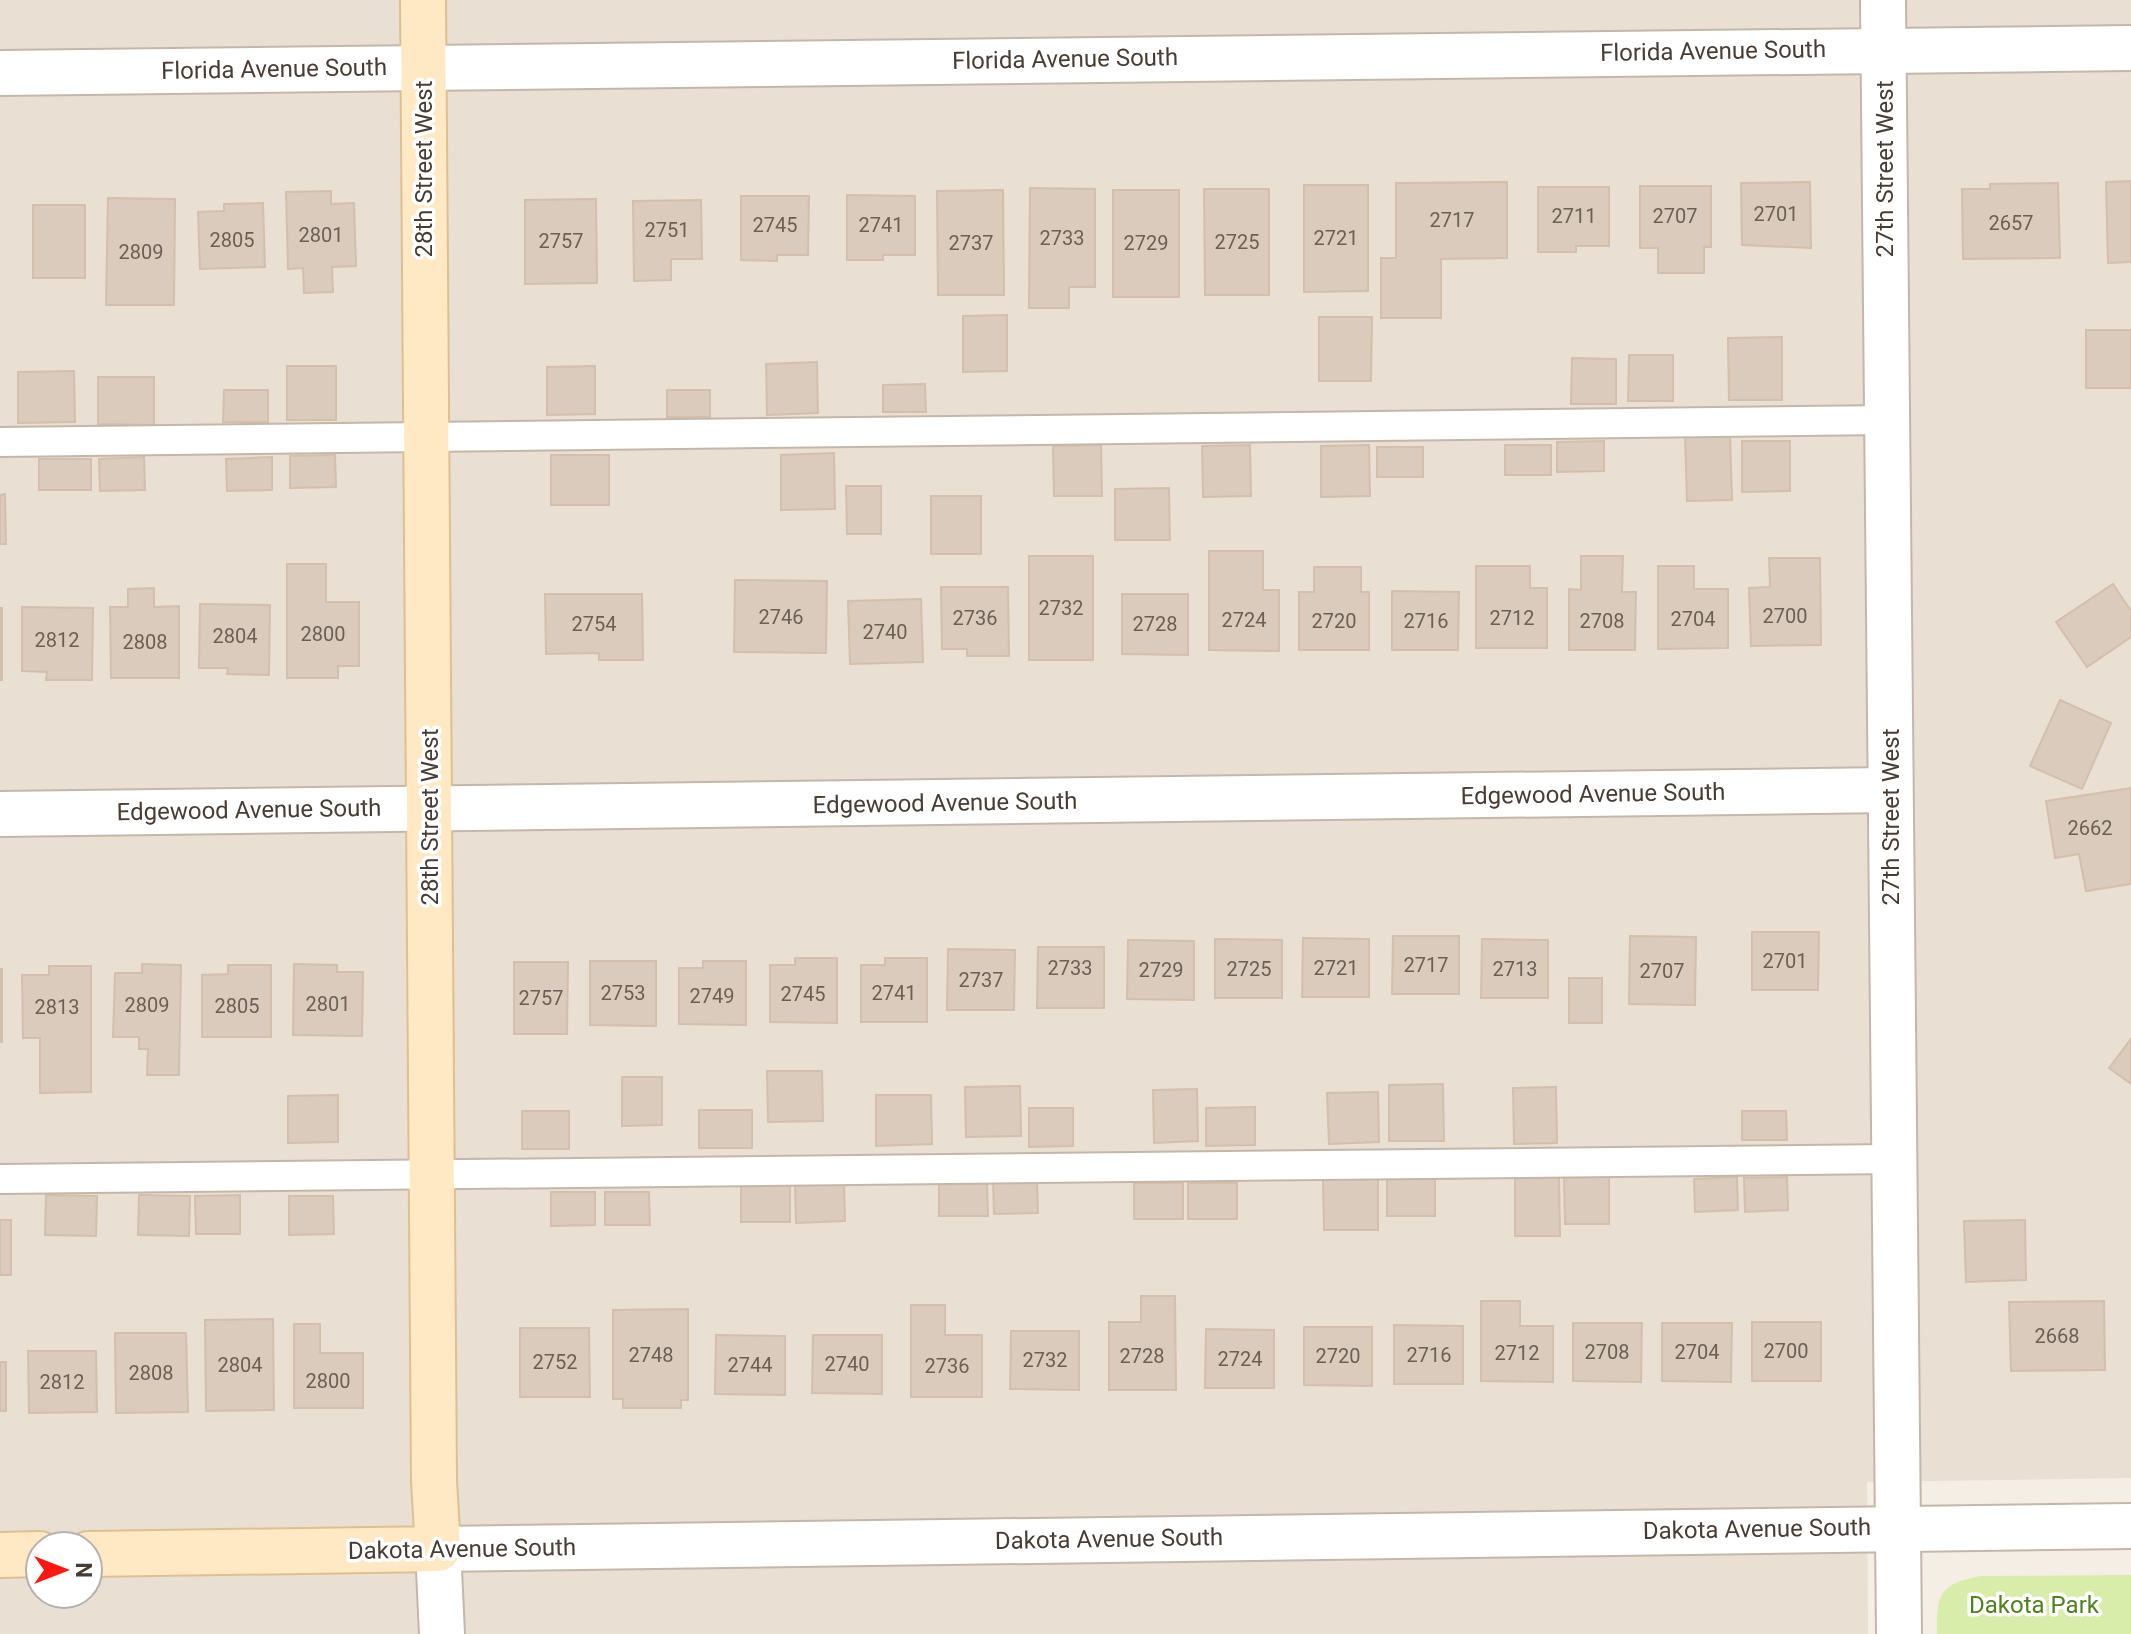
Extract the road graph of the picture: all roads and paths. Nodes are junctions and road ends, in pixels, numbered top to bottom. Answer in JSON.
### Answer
{"nodes":[{"id":1,"x":423,"y":0,"type":"edge"},
{"id":2,"x":1883,"y":0,"type":"edge"},
{"id":3,"x":2131,"y":48,"type":"edge"},
{"id":4,"x":1884,"y":49,"type":"junction"},
{"id":5,"x":424,"y":67,"type":"junction"},
{"id":6,"x":0,"y":73,"type":"edge"},
{"id":7,"x":1888,"y":420,"type":"junction"},
{"id":8,"x":424,"y":437,"type":"junction"},
{"id":9,"x":0,"y":442,"type":"edge"},
{"id":10,"x":1890,"y":790,"type":"junction"},
{"id":11,"x":431,"y":808,"type":"junction"},
{"id":12,"x":0,"y":814,"type":"edge"},
{"id":13,"x":1894,"y":1159,"type":"junction"},
{"id":14,"x":432,"y":1173,"type":"junction"},
{"id":15,"x":0,"y":1179,"type":"edge"},
{"id":16,"x":2131,"y":1526,"type":"edge"},
{"id":17,"x":1898,"y":1527,"type":"junction"},
{"id":18,"x":438,"y":1549,"type":"junction"},
{"id":19,"x":24,"y":1554,"type":"edge"},
{"id":20,"x":104,"y":1554,"type":"edge"},
{"id":21,"x":0,"y":1555,"type":"edge"},
{"id":22,"x":442,"y":1634,"type":"edge"},
{"id":23,"x":1899,"y":1634,"type":"edge"}],
"edges":[{"from":1,"to":5,"type":"street","name":"28th Street West"},
{"from":2,"to":4,"type":"street","name":"27th Street West"},
{"from":3,"to":4,"type":"street","name":"Florida Avenue South"},
{"from":4,"to":5,"type":"street","name":"Florida Avenue South"},
{"from":4,"to":7,"type":"street","name":"27th Street West"},
{"from":5,"to":6,"type":"street","name":"Florida Avenue South"},
{"from":5,"to":8,"type":"street","name":"28th Street West"},
{"from":7,"to":8,"type":"lane"},
{"from":7,"to":10,"type":"street","name":"27th Street West"},
{"from":8,"to":9,"type":"lane"},
{"from":8,"to":11,"type":"street","name":"28th Street West"},
{"from":10,"to":11,"type":"street","name":"Edgewood Avenue South"},
{"from":10,"to":13,"type":"street","name":"27th Street West"},
{"from":11,"to":12,"type":"street","name":"Edgewood Avenue South"},
{"from":11,"to":14,"type":"street","name":"28th Street West"},
{"from":13,"to":14,"type":"lane"},
{"from":13,"to":17,"type":"street","name":"27th Street West"},
{"from":14,"to":15,"type":"lane"},
{"from":14,"to":18,"type":"street","name":"28th Street West"},
{"from":16,"to":17,"type":"street","name":"Dakota Avenue South"},
{"from":17,"to":18,"type":"street","name":"Dakota Avenue South"},
{"from":17,"to":23,"type":"street","name":"27th Street West"},
{"from":18,"to":20,"type":"street","name":"Dakota Avenue South"},
{"from":18,"to":22,"type":"street","name":"28th Street West"},
{"from":19,"to":21,"type":"street"}]}
